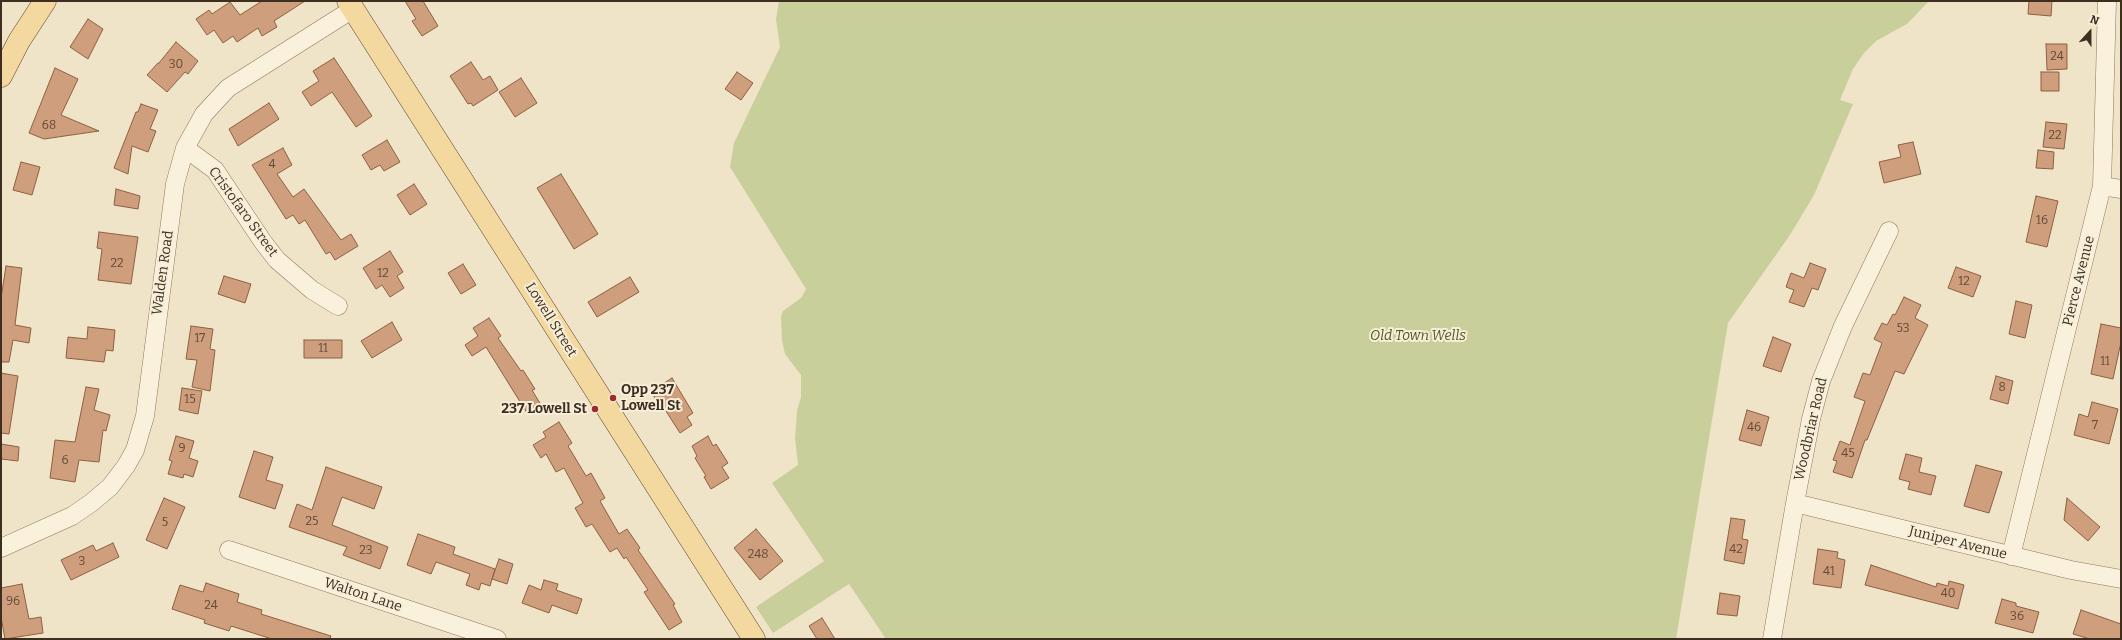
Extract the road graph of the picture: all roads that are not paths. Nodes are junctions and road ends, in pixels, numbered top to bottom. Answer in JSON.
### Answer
{"nodes":[{"id":1,"x":44,"y":1,"type":"edge"},
{"id":2,"x":2107,"y":1,"type":"edge"},
{"id":3,"x":351,"y":5,"type":"edge"},
{"id":4,"x":1,"y":76,"type":"edge"},
{"id":5,"x":185,"y":148,"type":"junction"},
{"id":6,"x":2102,"y":186,"type":"junction"},
{"id":7,"x":2121,"y":189,"type":"edge"},
{"id":8,"x":1889,"y":231,"type":"dead end"},
{"id":9,"x":338,"y":306,"type":"dead end"},
{"id":10,"x":1795,"y":503,"type":"junction"},
{"id":11,"x":1,"y":548,"type":"edge"},
{"id":12,"x":229,"y":550,"type":"dead end"},
{"id":13,"x":2011,"y":556,"type":"junction"},
{"id":14,"x":2121,"y":579,"type":"edge"},
{"id":15,"x":497,"y":639,"type":"edge"},
{"id":16,"x":754,"y":639,"type":"edge"},
{"id":17,"x":1772,"y":639,"type":"edge"}],
"edges":[{"from":1,"to":4,"type":"main road"},
{"from":2,"to":6,"type":"street","name":"Pierce Avenue"},
{"from":3,"to":5,"type":"street","name":"Walden Road"},
{"from":3,"to":16,"type":"main road","name":"Lowell Street"},
{"from":5,"to":9,"type":"street","name":"Cristofaro Street"},
{"from":5,"to":11,"type":"street","name":"Walden Road"},
{"from":6,"to":7,"type":"street"},
{"from":6,"to":13,"type":"street","name":"Pierce Avenue"},
{"from":8,"to":10,"type":"street","name":"Woodbriar Road"},
{"from":10,"to":13,"type":"street","name":"Juniper Avenue"},
{"from":10,"to":17,"type":"street","name":"Woodbriar Road"},
{"from":12,"to":15,"type":"street","name":"Walton Lane"},
{"from":13,"to":14,"type":"street","name":"Juniper Avenue"}]}
